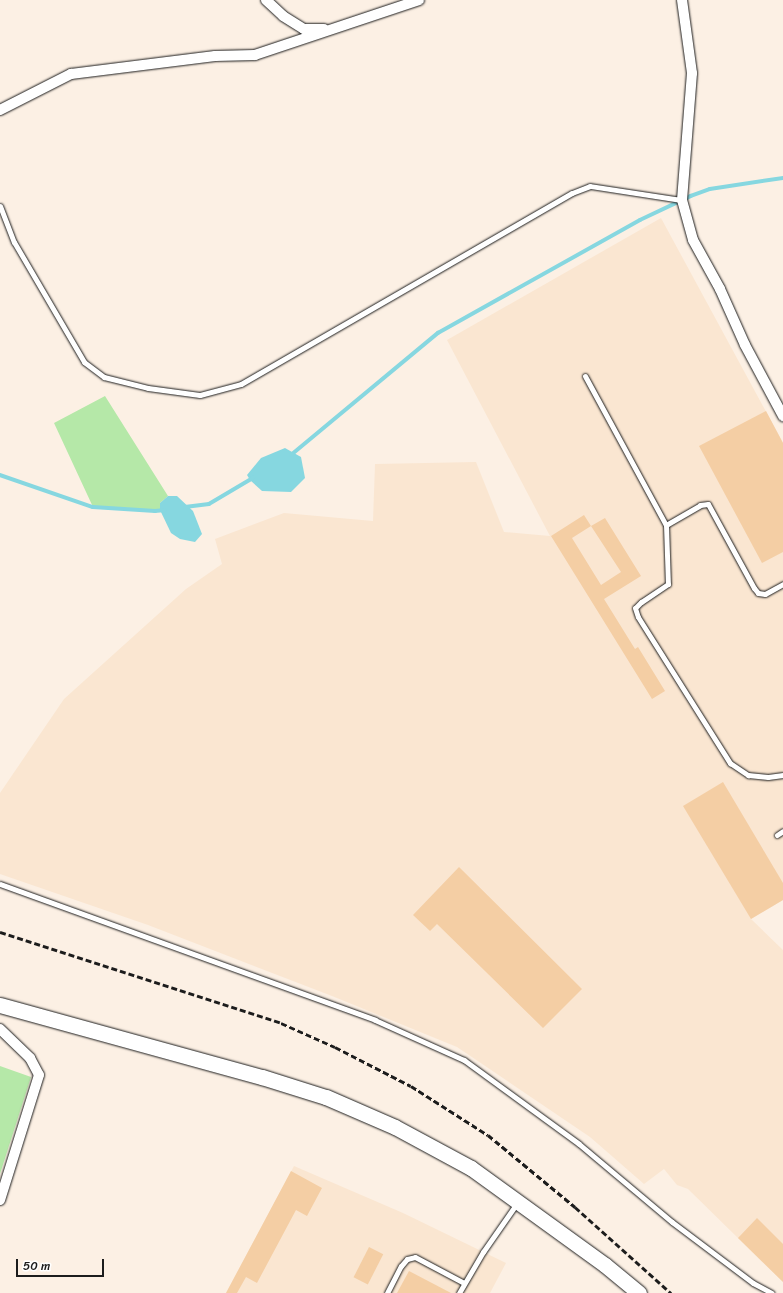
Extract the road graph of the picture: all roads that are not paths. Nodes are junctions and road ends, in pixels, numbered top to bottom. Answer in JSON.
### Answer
{"nodes":[{"id":1,"x":266,"y":0,"type":"edge"},
{"id":2,"x":419,"y":0,"type":"edge"},
{"id":3,"x":682,"y":0,"type":"edge"},
{"id":4,"x":336,"y":28,"type":"junction"},
{"id":5,"x":0,"y":110,"type":"edge"},
{"id":6,"x":682,"y":200,"type":"junction"},
{"id":7,"x":0,"y":206,"type":"edge"},
{"id":8,"x":585,"y":376,"type":"dead end"},
{"id":9,"x":783,"y":416,"type":"edge"},
{"id":10,"x":666,"y":525,"type":"junction"},
{"id":11,"x":783,"y":584,"type":"edge"},
{"id":12,"x":783,"y":775,"type":"edge"},
{"id":13,"x":783,"y":831,"type":"edge"},
{"id":14,"x":777,"y":835,"type":"dead end"},
{"id":15,"x":0,"y":884,"type":"edge"},
{"id":16,"x":0,"y":1006,"type":"edge"},
{"id":17,"x":0,"y":1029,"type":"edge"},
{"id":18,"x":0,"y":1200,"type":"edge"},
{"id":19,"x":518,"y":1202,"type":"junction"},
{"id":20,"x":464,"y":1283,"type":"junction"},
{"id":21,"x":387,"y":1293,"type":"edge"},
{"id":22,"x":459,"y":1293,"type":"edge"},
{"id":23,"x":639,"y":1293,"type":"edge"},
{"id":24,"x":772,"y":1293,"type":"edge"}],
"edges":[{"from":1,"to":4,"type":"street"},
{"from":2,"to":4,"type":"street"},
{"from":3,"to":6,"type":"street"},
{"from":4,"to":5,"type":"street"},
{"from":6,"to":7,"type":"lane"},
{"from":6,"to":9,"type":"street"},
{"from":8,"to":10,"type":"lane"},
{"from":10,"to":11,"type":"lane"},
{"from":10,"to":12,"type":"lane"},
{"from":13,"to":14,"type":"lane"},
{"from":15,"to":24,"type":"lane"},
{"from":16,"to":19,"type":"street"},
{"from":17,"to":18,"type":"street"},
{"from":19,"to":20,"type":"lane"},
{"from":19,"to":23,"type":"street"},
{"from":20,"to":21,"type":"lane"},
{"from":20,"to":22,"type":"lane"}]}
